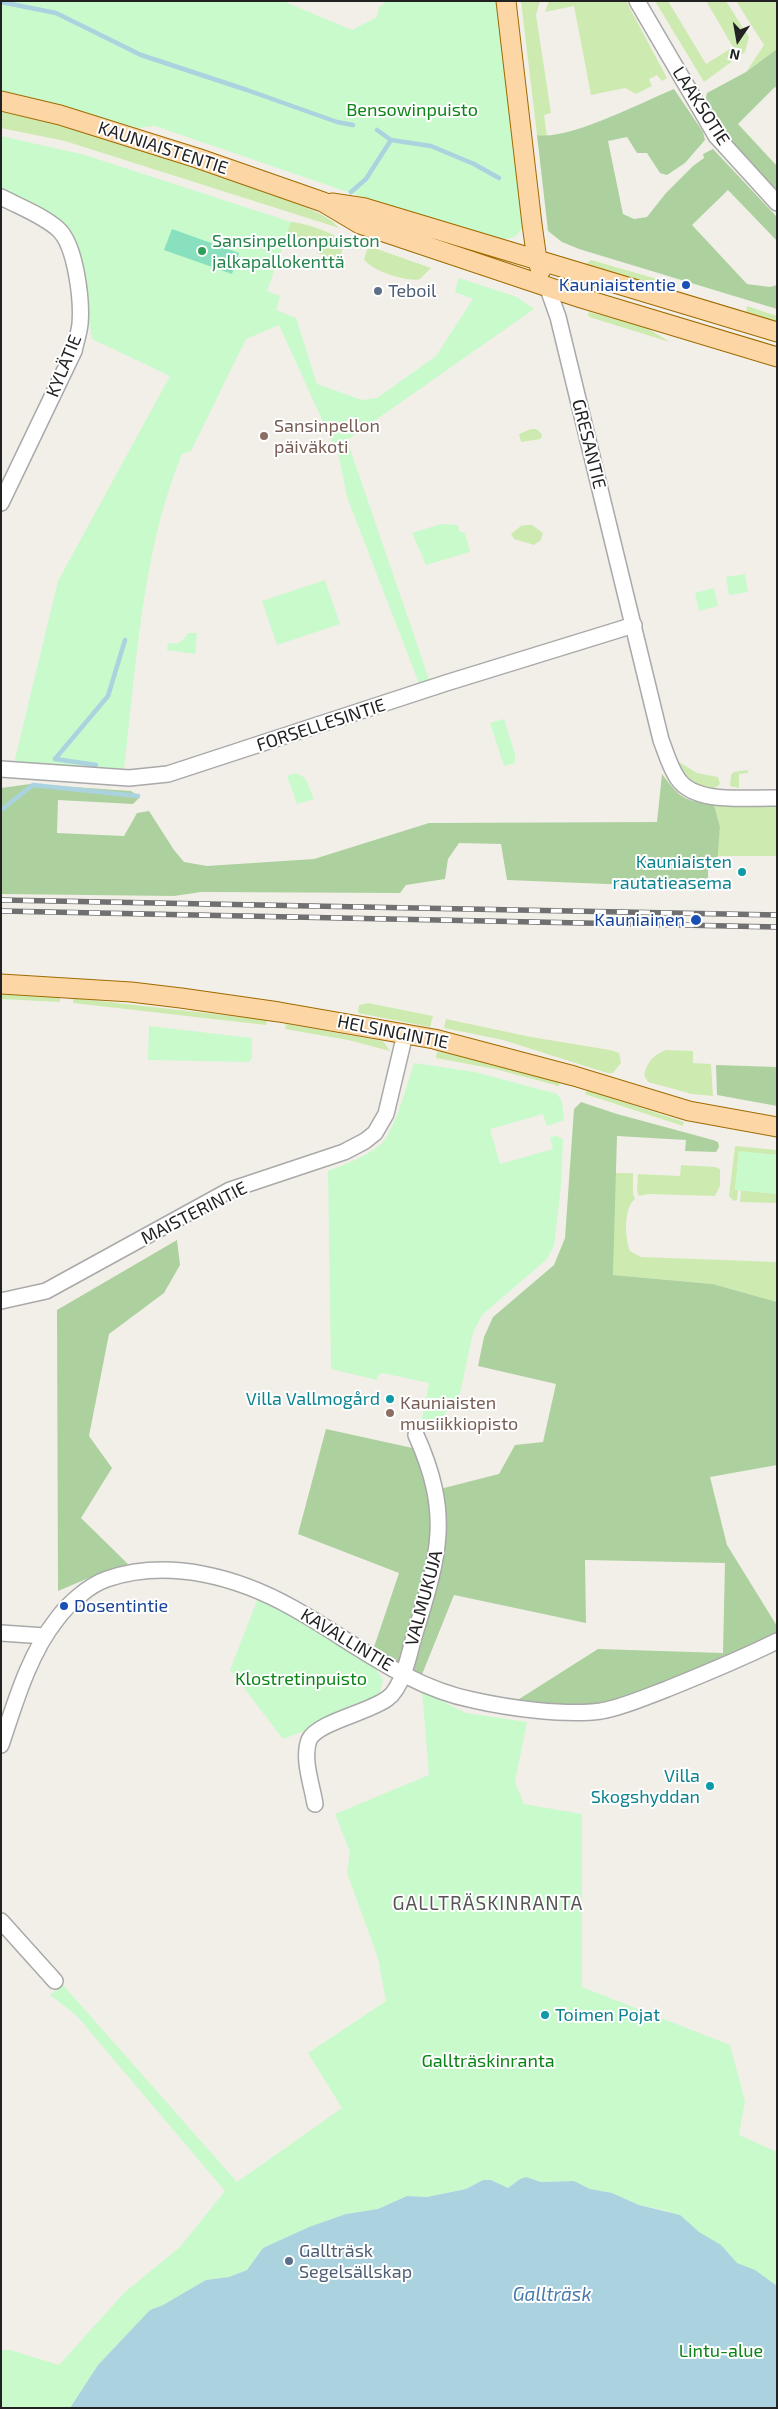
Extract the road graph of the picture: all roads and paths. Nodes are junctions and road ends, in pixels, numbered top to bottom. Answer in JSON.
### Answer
{"nodes":[{"id":1,"x":506,"y":1,"type":"edge"},
{"id":2,"x":637,"y":1,"type":"edge"},
{"id":3,"x":1,"y":101,"type":"edge"},
{"id":4,"x":1,"y":197,"type":"edge"},
{"id":5,"x":323,"y":202,"type":"junction"},
{"id":6,"x":777,"y":203,"type":"edge"},
{"id":7,"x":537,"y":260,"type":"junction"},
{"id":8,"x":547,"y":286,"type":"junction"},
{"id":9,"x":777,"y":332,"type":"edge"},
{"id":10,"x":777,"y":357,"type":"edge"},
{"id":11,"x":1,"y":503,"type":"edge"},
{"id":12,"x":634,"y":625,"type":"junction"},
{"id":13,"x":1,"y":769,"type":"edge"},
{"id":14,"x":777,"y":798,"type":"edge"},
{"id":15,"x":1,"y":984,"type":"edge"},
{"id":16,"x":405,"y":1034,"type":"junction"},
{"id":17,"x":777,"y":1127,"type":"edge"},
{"id":18,"x":1,"y":1301,"type":"edge"},
{"id":19,"x":416,"y":1435,"type":"dead end"},
{"id":20,"x":1,"y":1633,"type":"edge"},
{"id":21,"x":45,"y":1636,"type":"junction"},
{"id":22,"x":777,"y":1641,"type":"edge"},
{"id":23,"x":403,"y":1673,"type":"junction"},
{"id":24,"x":1,"y":1745,"type":"edge"},
{"id":25,"x":315,"y":1804,"type":"dead end"},
{"id":26,"x":1,"y":1922,"type":"edge"},
{"id":27,"x":55,"y":1981,"type":"dead end"}],
"edges":[{"from":1,"to":7,"type":"main road","name":"GRESANTIE"},
{"from":2,"to":6,"type":"street","name":"LAAKSOTIE"},
{"from":3,"to":5,"type":"main road","name":"KAUNIAISTENTIE"},
{"from":4,"to":11,"type":"street","name":"KYLÄTIE"},
{"from":5,"to":7,"type":"main road","name":"KAUNIAISTENTIE"},
{"from":5,"to":8,"type":"main road","name":"KAUNIAISTENTIE"},
{"from":7,"to":8,"type":"main road","name":"GRESANTIE"},
{"from":7,"to":9,"type":"main road","name":"KAUNIAISTENTIE"},
{"from":8,"to":10,"type":"main road","name":"KAUNIAISTENTIE"},
{"from":8,"to":12,"type":"street","name":"GRESANTIE"},
{"from":12,"to":13,"type":"street","name":"FORSELLESINTIE"},
{"from":12,"to":14,"type":"street","name":"GRESANTIE"},
{"from":15,"to":16,"type":"main road","name":"HELSINGINTIE"},
{"from":16,"to":17,"type":"main road","name":"HELSINGINTIE"},
{"from":16,"to":18,"type":"street","name":"MAISTERINTIE"},
{"from":19,"to":23,"type":"street","name":"VALMUKUJA"},
{"from":20,"to":21,"type":"street"},
{"from":21,"to":23,"type":"street","name":"KAVALLINTIE"},
{"from":21,"to":24,"type":"street","name":"KAVALLINTIE"},
{"from":22,"to":23,"type":"street","name":"KAVALLINTIE"},
{"from":23,"to":25,"type":"street","name":"VALMUKUJA"},
{"from":26,"to":27,"type":"street"}]}
